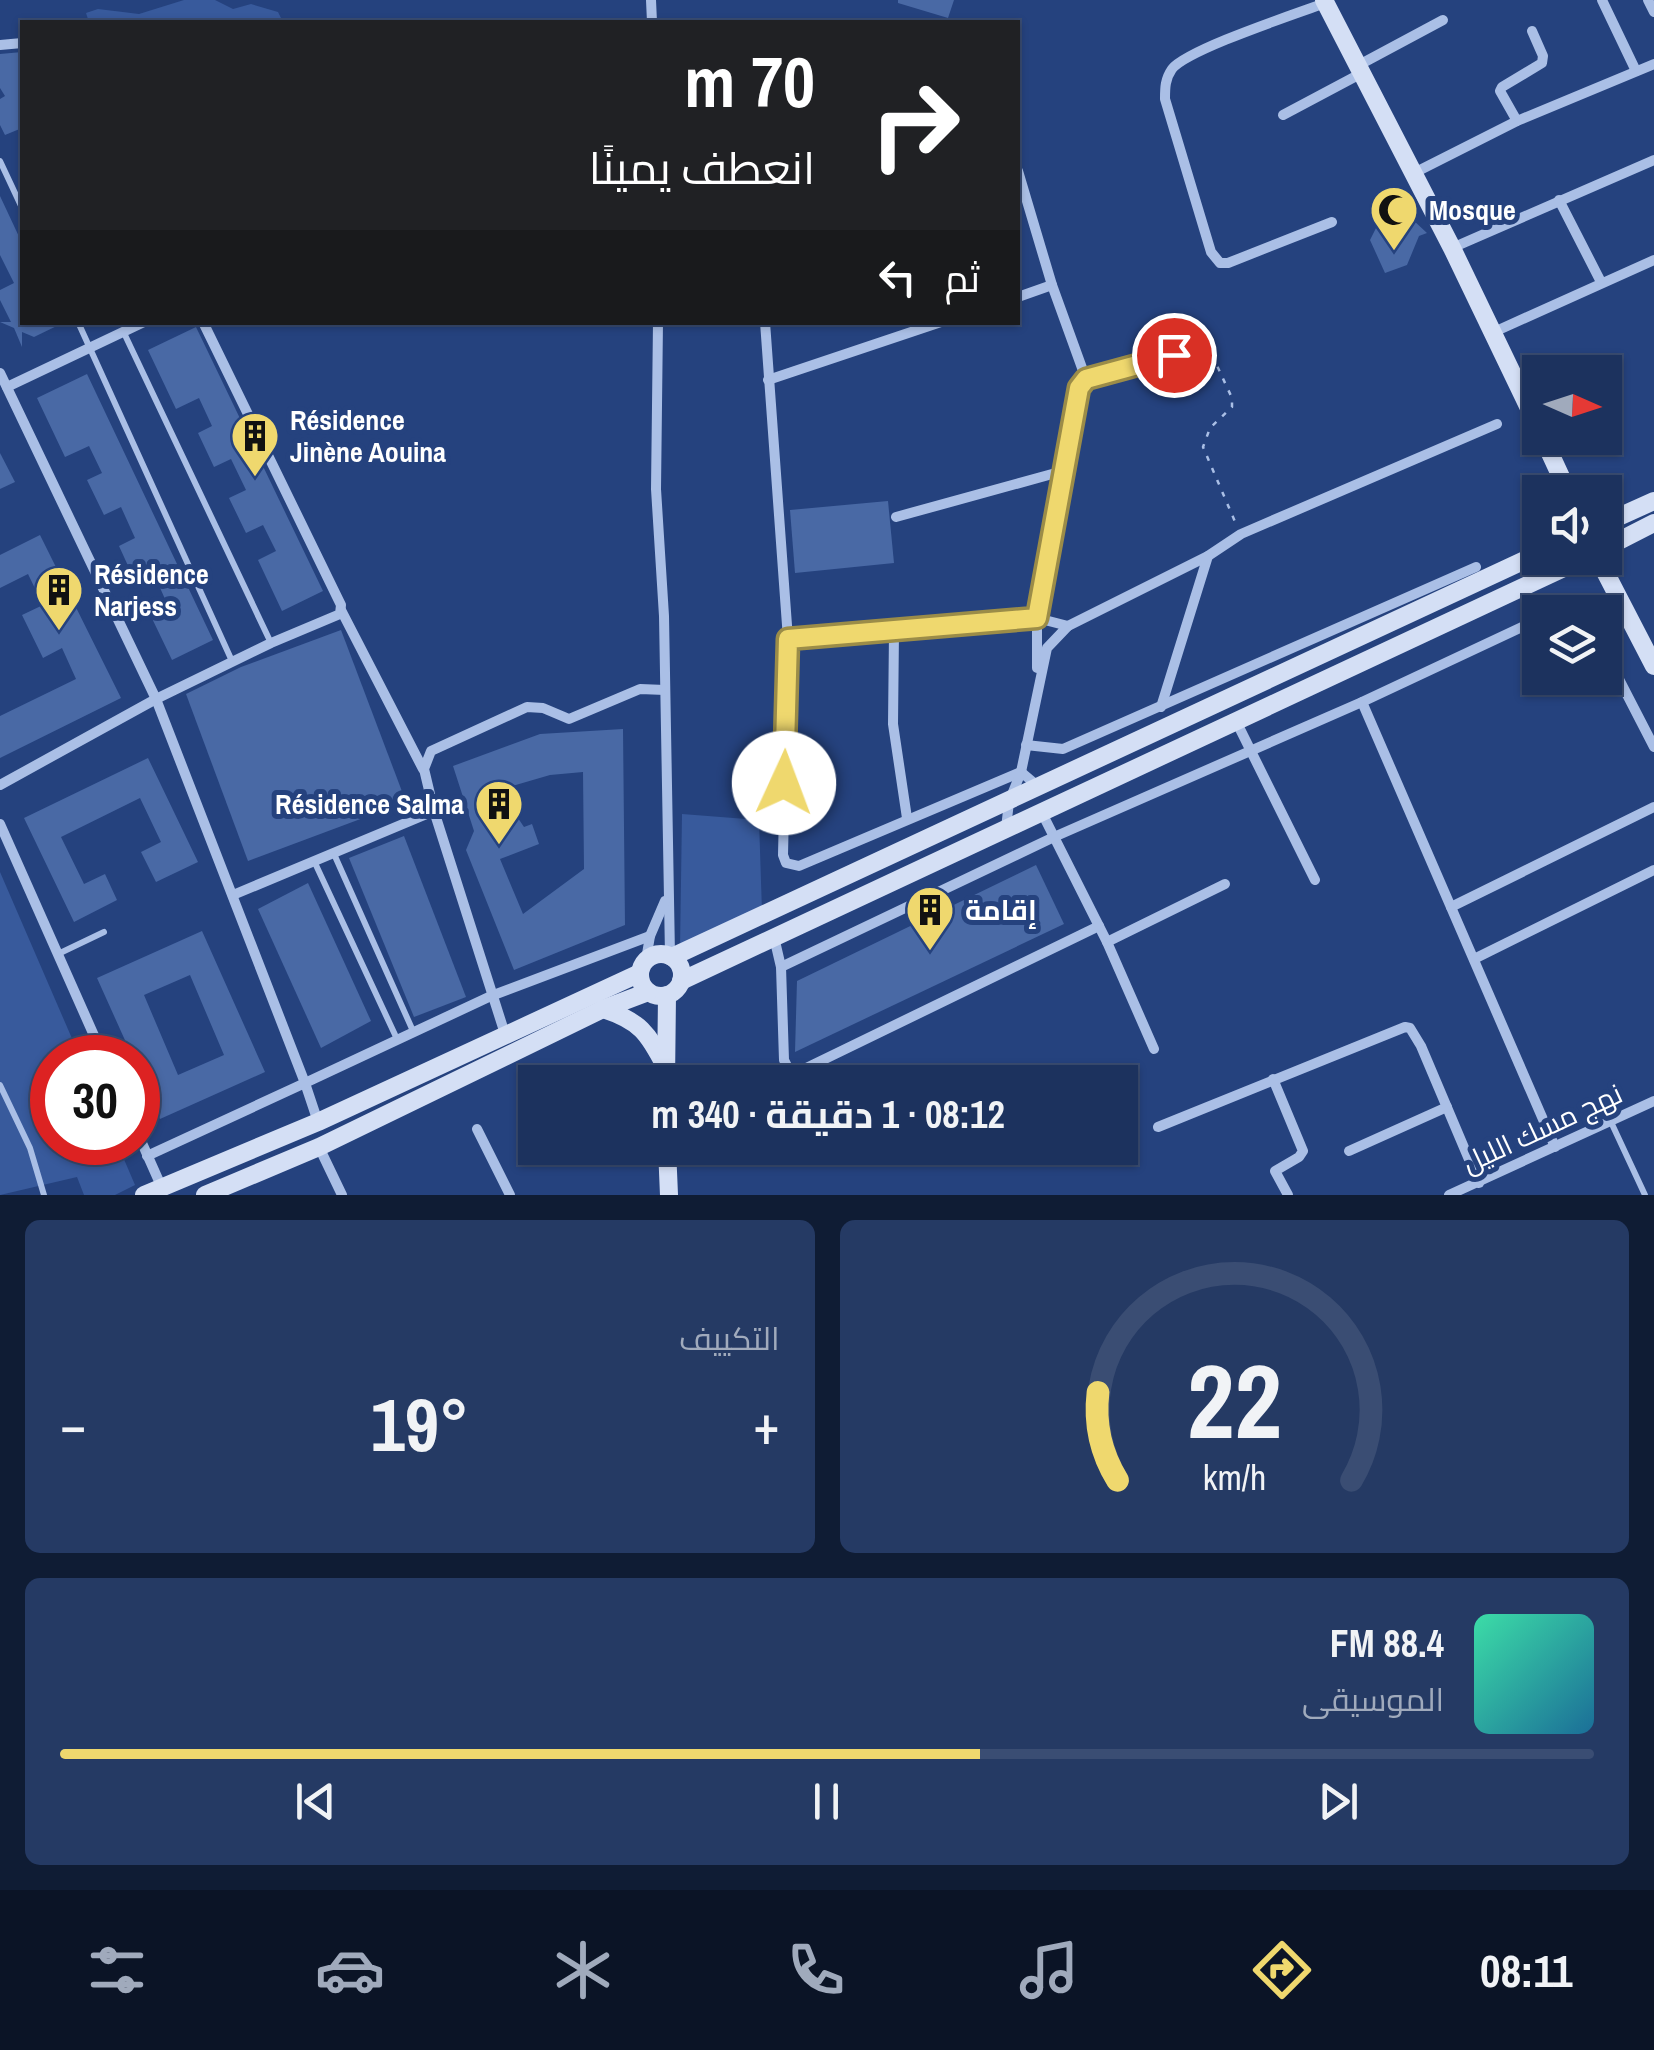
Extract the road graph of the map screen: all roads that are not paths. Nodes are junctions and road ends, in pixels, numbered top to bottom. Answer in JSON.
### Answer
{"nodes":[{"id":1,"x":1602,"y":0,"type":"edge"},
{"id":2,"x":1648,"y":0,"type":"edge"},
{"id":3,"x":1324,"y":2,"type":"edge"},
{"id":4,"x":1654,"y":12,"type":"edge"},
{"id":5,"x":1443,"y":20,"type":"dead end"},
{"id":6,"x":1532,"y":32,"type":"dead end"},
{"id":7,"x":1654,"y":64,"type":"edge"},
{"id":8,"x":1360,"y":69,"type":"junction"},
{"id":9,"x":1636,"y":71,"type":"junction"},
{"id":10,"x":1284,"y":115,"type":"dead end"},
{"id":11,"x":1517,"y":121,"type":"junction"},
{"id":12,"x":1654,"y":160,"type":"edge"},
{"id":13,"x":0,"y":161,"type":"edge"},
{"id":14,"x":1414,"y":173,"type":"junction"},
{"id":15,"x":1020,"y":178,"type":"edge"},
{"id":16,"x":1559,"y":200,"type":"junction"},
{"id":17,"x":20,"y":204,"type":"edge"},
{"id":18,"x":1332,"y":222,"type":"dead end"},
{"id":19,"x":1452,"y":248,"type":"junction"},
{"id":20,"x":1654,"y":260,"type":"edge"},
{"id":21,"x":1601,"y":282,"type":"junction"},
{"id":22,"x":1052,"y":286,"type":"junction"},
{"id":23,"x":1020,"y":296,"type":"edge"},
{"id":24,"x":79,"y":325,"type":"edge"},
{"id":25,"x":139,"y":325,"type":"edge"},
{"id":26,"x":204,"y":325,"type":"edge"},
{"id":27,"x":658,"y":325,"type":"edge"},
{"id":28,"x":765,"y":325,"type":"edge"},
{"id":29,"x":931,"y":325,"type":"edge"},
{"id":30,"x":1494,"y":332,"type":"junction"},
{"id":31,"x":124,"y":333,"type":"junction"},
{"id":32,"x":1204,"y":346,"type":"road end"},
{"id":33,"x":91,"y":349,"type":"junction"},
{"id":34,"x":0,"y":373,"type":"edge"},
{"id":35,"x":1086,"y":379,"type":"junction"},
{"id":36,"x":768,"y":380,"type":"junction"},
{"id":37,"x":7,"y":387,"type":"junction"},
{"id":38,"x":1522,"y":393,"type":"edge"},
{"id":39,"x":1497,"y":424,"type":"dead end"},
{"id":40,"x":1062,"y":472,"type":"junction"},
{"id":41,"x":1654,"y":501,"type":"edge"},
{"id":42,"x":1622,"y":515,"type":"edge"},
{"id":43,"x":896,"y":517,"type":"dead end"},
{"id":44,"x":1654,"y":523,"type":"edge"},
{"id":45,"x":1622,"y":539,"type":"edge"},
{"id":46,"x":1208,"y":556,"type":"junction"},
{"id":47,"x":1522,"y":561,"type":"edge"},
{"id":48,"x":1476,"y":567,"type":"dead end"},
{"id":49,"x":1550,"y":575,"type":"edge"},
{"id":50,"x":1609,"y":575,"type":"edge"},
{"id":51,"x":341,"y":610,"type":"junction"},
{"id":52,"x":1037,"y":618,"type":"junction"},
{"id":53,"x":1068,"y":626,"type":"junction"},
{"id":54,"x":1522,"y":627,"type":"edge"},
{"id":55,"x":894,"y":632,"type":"junction"},
{"id":56,"x":1648,"y":638,"type":"edge"},
{"id":57,"x":788,"y":639,"type":"junction"},
{"id":58,"x":271,"y":643,"type":"junction"},
{"id":59,"x":233,"y":662,"type":"junction"},
{"id":60,"x":1654,"y":666,"type":"edge"},
{"id":61,"x":1038,"y":682,"type":"junction"},
{"id":62,"x":1622,"y":685,"type":"edge"},
{"id":63,"x":665,"y":690,"type":"junction"},
{"id":64,"x":156,"y":699,"type":"junction"},
{"id":65,"x":1362,"y":702,"type":"junction"},
{"id":66,"x":1162,"y":707,"type":"junction"},
{"id":67,"x":1238,"y":723,"type":"junction"},
{"id":68,"x":1026,"y":745,"type":"junction"},
{"id":69,"x":1654,"y":746,"type":"edge"},
{"id":70,"x":1251,"y":750,"type":"junction"},
{"id":71,"x":424,"y":769,"type":"junction"},
{"id":72,"x":1021,"y":772,"type":"junction"},
{"id":73,"x":0,"y":786,"type":"edge"},
{"id":74,"x":1040,"y":788,"type":"junction"},
{"id":75,"x":1009,"y":802,"type":"junction"},
{"id":76,"x":1654,"y":807,"type":"edge"},
{"id":77,"x":1040,"y":810,"type":"junction"},
{"id":78,"x":434,"y":811,"type":"junction"},
{"id":79,"x":907,"y":818,"type":"junction"},
{"id":80,"x":0,"y":824,"type":"edge"},
{"id":81,"x":1006,"y":828,"type":"junction"},
{"id":82,"x":1054,"y":837,"type":"junction"},
{"id":83,"x":334,"y":854,"type":"junction"},
{"id":84,"x":315,"y":862,"type":"junction"},
{"id":85,"x":1654,"y":870,"type":"edge"},
{"id":86,"x":1315,"y":880,"type":"dead end"},
{"id":87,"x":1225,"y":884,"type":"dead end"},
{"id":88,"x":233,"y":895,"type":"junction"},
{"id":89,"x":667,"y":895,"type":"junction"},
{"id":90,"x":1451,"y":907,"type":"junction"},
{"id":91,"x":1099,"y":926,"type":"junction"},
{"id":92,"x":104,"y":932,"type":"dead end"},
{"id":93,"x":650,"y":936,"type":"junction"},
{"id":94,"x":774,"y":937,"type":"junction"},
{"id":95,"x":1107,"y":942,"type":"junction"},
{"id":96,"x":58,"y":954,"type":"junction"},
{"id":97,"x":671,"y":956,"type":"junction"},
{"id":98,"x":1474,"y":959,"type":"junction"},
{"id":99,"x":643,"y":966,"type":"junction"},
{"id":100,"x":781,"y":968,"type":"junction"},
{"id":101,"x":681,"y":981,"type":"junction"},
{"id":102,"x":658,"y":993,"type":"junction"},
{"id":103,"x":492,"y":996,"type":"junction"},
{"id":104,"x":603,"y":1010,"type":"junction"},
{"id":105,"x":414,"y":1032,"type":"junction"},
{"id":106,"x":505,"y":1034,"type":"junction"},
{"id":107,"x":94,"y":1035,"type":"edge"},
{"id":108,"x":397,"y":1040,"type":"junction"},
{"id":109,"x":1154,"y":1049,"type":"dead end"},
{"id":110,"x":662,"y":1065,"type":"edge"},
{"id":111,"x":665,"y":1065,"type":"edge"},
{"id":112,"x":1273,"y":1079,"type":"junction"},
{"id":113,"x":305,"y":1084,"type":"junction"},
{"id":114,"x":0,"y":1085,"type":"edge"},
{"id":115,"x":1654,"y":1101,"type":"edge"},
{"id":116,"x":1447,"y":1107,"type":"junction"},
{"id":117,"x":1611,"y":1121,"type":"junction"},
{"id":118,"x":318,"y":1122,"type":"junction"},
{"id":119,"x":1158,"y":1127,"type":"dead end"},
{"id":120,"x":477,"y":1129,"type":"dead end"},
{"id":121,"x":319,"y":1147,"type":"junction"},
{"id":122,"x":1556,"y":1147,"type":"junction"},
{"id":123,"x":160,"y":1150,"type":"edge"},
{"id":124,"x":1349,"y":1151,"type":"dead end"},
{"id":125,"x":148,"y":1165,"type":"edge"},
{"id":126,"x":667,"y":1165,"type":"edge"},
{"id":127,"x":1479,"y":1183,"type":"junction"},
{"id":128,"x":153,"y":1192,"type":"edge"},
{"id":129,"x":44,"y":1195,"type":"edge"},
{"id":130,"x":204,"y":1195,"type":"edge"},
{"id":131,"x":342,"y":1195,"type":"edge"},
{"id":132,"x":510,"y":1195,"type":"edge"},
{"id":133,"x":668,"y":1195,"type":"edge"},
{"id":134,"x":1288,"y":1195,"type":"edge"},
{"id":135,"x":1450,"y":1195,"type":"edge"},
{"id":136,"x":1645,"y":1195,"type":"edge"}],
"edges":[{"from":1,"to":9,"type":"street"},
{"from":2,"to":4,"type":"street"},
{"from":3,"to":8,"type":"main road"},
{"from":3,"to":18,"type":"street"},
{"from":5,"to":8,"type":"street"},
{"from":6,"to":11,"type":"street"},
{"from":7,"to":9,"type":"street"},
{"from":8,"to":10,"type":"street"},
{"from":8,"to":14,"type":"main road"},
{"from":9,"to":11,"type":"street"},
{"from":11,"to":14,"type":"street"},
{"from":12,"to":16,"type":"street"},
{"from":13,"to":17,"type":"lane"},
{"from":14,"to":19,"type":"main road"},
{"from":15,"to":22,"type":"street"},
{"from":16,"to":19,"type":"street"},
{"from":16,"to":21,"type":"street"},
{"from":19,"to":30,"type":"main road"},
{"from":20,"to":21,"type":"street"},
{"from":21,"to":30,"type":"street"},
{"from":22,"to":23,"type":"street"},
{"from":22,"to":35,"type":"street"},
{"from":24,"to":33,"type":"lane"},
{"from":25,"to":31,"type":"street"},
{"from":26,"to":51,"type":"street"},
{"from":27,"to":63,"type":"street"},
{"from":28,"to":36,"type":"street"},
{"from":29,"to":36,"type":"street"},
{"from":30,"to":38,"type":"main road"},
{"from":31,"to":33,"type":"street"},
{"from":31,"to":58,"type":"lane"},
{"from":32,"to":35,"type":"street"},
{"from":33,"to":37,"type":"street"},
{"from":33,"to":59,"type":"lane"},
{"from":34,"to":37,"type":"street"},
{"from":35,"to":40,"type":"street"},
{"from":36,"to":57,"type":"street"},
{"from":37,"to":64,"type":"street"},
{"from":39,"to":46,"type":"street"},
{"from":40,"to":43,"type":"street"},
{"from":40,"to":52,"type":"street"},
{"from":41,"to":42,"type":"main road"},
{"from":44,"to":45,"type":"main road"},
{"from":46,"to":53,"type":"street"},
{"from":46,"to":66,"type":"street"},
{"from":47,"to":74,"type":"main road"},
{"from":48,"to":66,"type":"street"},
{"from":49,"to":67,"type":"main road"},
{"from":50,"to":56,"type":"main road"},
{"from":51,"to":58,"type":"street"},
{"from":51,"to":71,"type":"street"},
{"from":52,"to":53,"type":"street"},
{"from":52,"to":55,"type":"street"},
{"from":52,"to":61,"type":"street"},
{"from":53,"to":61,"type":"street"},
{"from":54,"to":65,"type":"street"},
{"from":55,"to":57,"type":"street"},
{"from":55,"to":79,"type":"street"},
{"from":56,"to":60,"type":"main road"},
{"from":57,"to":79,"type":"street"},
{"from":58,"to":59,"type":"street"},
{"from":59,"to":64,"type":"street"},
{"from":61,"to":68,"type":"street"},
{"from":62,"to":69,"type":"street"},
{"from":63,"to":71,"type":"street"},
{"from":63,"to":89,"type":"street"},
{"from":64,"to":73,"type":"street"},
{"from":64,"to":88,"type":"street"},
{"from":65,"to":70,"type":"street"},
{"from":65,"to":90,"type":"street"},
{"from":66,"to":68,"type":"street"},
{"from":67,"to":70,"type":"street"},
{"from":67,"to":77,"type":"main road"},
{"from":68,"to":72,"type":"street"},
{"from":70,"to":82,"type":"street"},
{"from":70,"to":86,"type":"street"},
{"from":71,"to":78,"type":"street"},
{"from":72,"to":74,"type":"street"},
{"from":72,"to":75,"type":"street"},
{"from":72,"to":79,"type":"street"},
{"from":74,"to":75,"type":"main road"},
{"from":75,"to":81,"type":"street"},
{"from":75,"to":97,"type":"main road"},
{"from":76,"to":90,"type":"street"},
{"from":77,"to":81,"type":"main road"},
{"from":77,"to":82,"type":"street"},
{"from":78,"to":83,"type":"street"},
{"from":78,"to":103,"type":"street"},
{"from":80,"to":96,"type":"street"},
{"from":81,"to":94,"type":"main road"},
{"from":82,"to":91,"type":"street"},
{"from":82,"to":100,"type":"street"},
{"from":83,"to":84,"type":"street"},
{"from":83,"to":105,"type":"lane"},
{"from":84,"to":88,"type":"street"},
{"from":84,"to":108,"type":"lane"},
{"from":85,"to":98,"type":"street"},
{"from":87,"to":95,"type":"street"},
{"from":88,"to":113,"type":"street"},
{"from":89,"to":93,"type":"street"},
{"from":89,"to":97,"type":"street"},
{"from":90,"to":98,"type":"street"},
{"from":91,"to":95,"type":"street"},
{"from":91,"to":100,"type":"street"},
{"from":92,"to":96,"type":"lane"},
{"from":93,"to":99,"type":"street"},
{"from":93,"to":103,"type":"street"},
{"from":94,"to":100,"type":"street"},
{"from":94,"to":101,"type":"main road"},
{"from":95,"to":109,"type":"street"},
{"from":96,"to":107,"type":"street"},
{"from":97,"to":99,"type":"main road"},
{"from":97,"to":101,"type":"main road"},
{"from":98,"to":122,"type":"street"},
{"from":99,"to":102,"type":"main road"},
{"from":99,"to":106,"type":"main road"},
{"from":101,"to":102,"type":"main road"},
{"from":102,"to":104,"type":"main road"},
{"from":102,"to":111,"type":"main road"},
{"from":103,"to":105,"type":"street"},
{"from":103,"to":106,"type":"street"},
{"from":104,"to":110,"type":"main road"},
{"from":104,"to":121,"type":"main road"},
{"from":105,"to":108,"type":"street"},
{"from":106,"to":118,"type":"main road"},
{"from":108,"to":113,"type":"street"},
{"from":112,"to":116,"type":"street"},
{"from":112,"to":119,"type":"street"},
{"from":112,"to":134,"type":"street"},
{"from":113,"to":118,"type":"street"},
{"from":113,"to":123,"type":"street"},
{"from":114,"to":129,"type":"lane"},
{"from":115,"to":117,"type":"street","name":"نهج مسك الليل"},
{"from":116,"to":124,"type":"street"},
{"from":116,"to":127,"type":"street"},
{"from":117,"to":122,"type":"street","name":"نهج مسك الليل"},
{"from":117,"to":136,"type":"lane"},
{"from":118,"to":128,"type":"main road"},
{"from":120,"to":132,"type":"street"},
{"from":121,"to":130,"type":"main road"},
{"from":121,"to":131,"type":"street"},
{"from":122,"to":127,"type":"street","name":"نهج مسك الليل"},
{"from":125,"to":128,"type":"street"},
{"from":126,"to":133,"type":"main road"},
{"from":127,"to":135,"type":"street","name":"نهج مسك الليل"}]}
